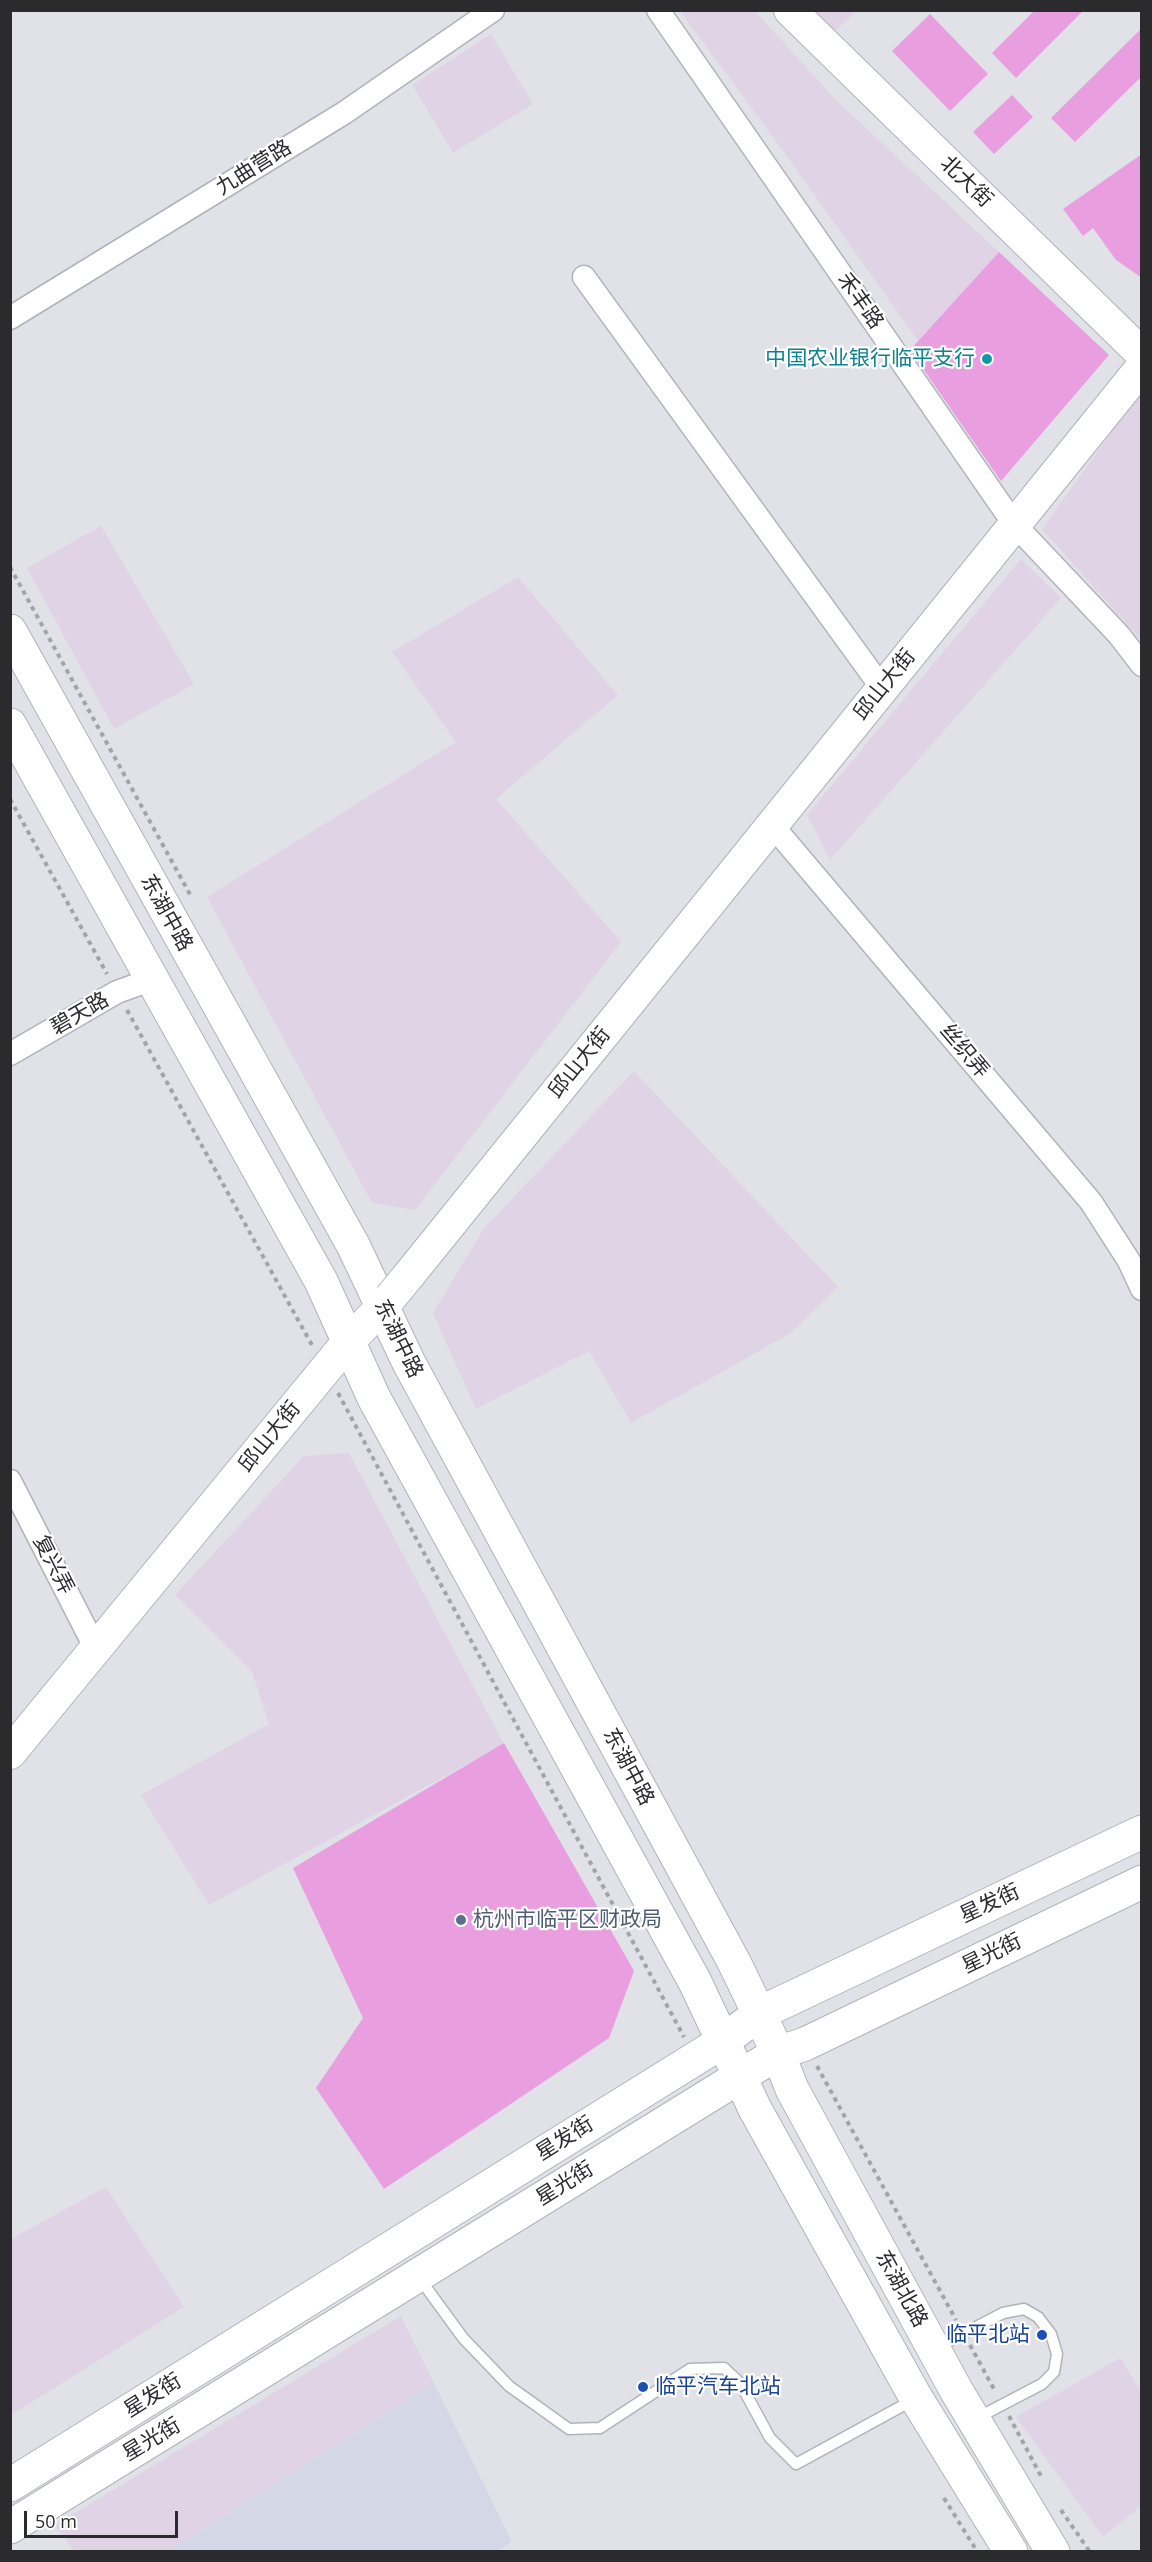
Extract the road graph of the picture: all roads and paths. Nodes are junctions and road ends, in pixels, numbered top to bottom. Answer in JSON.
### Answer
{"nodes":[{"id":1,"x":493,"y":10,"type":"edge"},
{"id":2,"x":658,"y":10,"type":"edge"},
{"id":3,"x":790,"y":10,"type":"edge"},
{"id":4,"x":584,"y":277,"type":"dead end"},
{"id":5,"x":10,"y":318,"type":"edge"},
{"id":6,"x":1142,"y":354,"type":"edge"},
{"id":7,"x":1142,"y":367,"type":"edge"},
{"id":8,"x":1014,"y":524,"type":"junction"},
{"id":9,"x":10,"y":630,"type":"edge"},
{"id":10,"x":1142,"y":665,"type":"edge"},
{"id":11,"x":882,"y":688,"type":"junction"},
{"id":12,"x":10,"y":725,"type":"edge"},
{"id":13,"x":10,"y":799,"type":"edge"},
{"id":14,"x":772,"y":825,"type":"junction"},
{"id":15,"x":153,"y":979,"type":"junction"},
{"id":16,"x":117,"y":992,"type":"junction"},
{"id":17,"x":10,"y":1054,"type":"edge"},
{"id":18,"x":1142,"y":1288,"type":"edge"},
{"id":19,"x":394,"y":1293,"type":"junction"},
{"id":20,"x":348,"y":1342,"type":"junction"},
{"id":21,"x":326,"y":1370,"type":"junction"},
{"id":22,"x":10,"y":1481,"type":"edge"},
{"id":23,"x":96,"y":1649,"type":"junction"},
{"id":24,"x":10,"y":1753,"type":"edge"},
{"id":25,"x":1142,"y":1832,"type":"edge"},
{"id":26,"x":1142,"y":1882,"type":"edge"},
{"id":27,"x":760,"y":2013,"type":"junction"},
{"id":28,"x":709,"y":2050,"type":"junction"},
{"id":29,"x":778,"y":2053,"type":"junction"},
{"id":30,"x":738,"y":2076,"type":"junction"},
{"id":31,"x":418,"y":2277,"type":"junction"},
{"id":32,"x":934,"y":2349,"type":"junction"},
{"id":33,"x":916,"y":2398,"type":"junction"},
{"id":34,"x":974,"y":2420,"type":"junction"},
{"id":35,"x":10,"y":2485,"type":"edge"},
{"id":36,"x":939,"y":2489,"type":"dead end"},
{"id":37,"x":10,"y":2527,"type":"edge"},
{"id":38,"x":999,"y":2550,"type":"edge"},
{"id":39,"x":1053,"y":2552,"type":"edge"}],
"edges":[{"from":1,"to":5,"type":"street","name":"九曲营路"},
{"from":2,"to":8,"type":"street","name":"禾丰路"},
{"from":3,"to":6,"type":"main road","name":"北大街"},
{"from":4,"to":11,"type":"street"},
{"from":7,"to":8,"type":"main road","name":"邱山大街"},
{"from":8,"to":10,"type":"street","name":"禾丰路"},
{"from":8,"to":11,"type":"main road","name":"邱山大街"},
{"from":9,"to":19,"type":"main road","name":"东湖中路"},
{"from":11,"to":14,"type":"main road","name":"邱山大街"},
{"from":12,"to":15,"type":"main road","name":"东湖中路"},
{"from":13,"to":16,"type":"path"},
{"from":14,"to":18,"type":"street","name":"丝织弄"},
{"from":14,"to":19,"type":"main road","name":"邱山大街"},
{"from":15,"to":16,"type":"street","name":"碧天路"},
{"from":15,"to":20,"type":"main road","name":"东湖中路"},
{"from":16,"to":17,"type":"street","name":"碧天路"},
{"from":16,"to":21,"type":"path"},
{"from":19,"to":20,"type":"main road","name":"邱山大街"},
{"from":19,"to":27,"type":"main road","name":"东湖中路"},
{"from":20,"to":21,"type":"main road","name":"邱山大街"},
{"from":20,"to":28,"type":"main road","name":"东湖中路"},
{"from":21,"to":23,"type":"main road","name":"邱山大街"},
{"from":21,"to":28,"type":"path"},
{"from":22,"to":23,"type":"street","name":"复兴弄"},
{"from":23,"to":24,"type":"main road","name":"邱山大街"},
{"from":25,"to":27,"type":"main road","name":"星发街"},
{"from":26,"to":29,"type":"main road","name":"星光街"},
{"from":27,"to":28,"type":"main road","name":"星发街"},
{"from":27,"to":29,"type":"main road","name":"东湖中路"},
{"from":28,"to":30,"type":"main road","name":"东湖中路"},
{"from":28,"to":35,"type":"main road","name":"星发街"},
{"from":29,"to":30,"type":"main road","name":"星光街"},
{"from":29,"to":32,"type":"main road","name":"东湖北路"},
{"from":30,"to":31,"type":"main road","name":"星光街"},
{"from":30,"to":33,"type":"main road","name":"东湖北路"},
{"from":31,"to":33,"type":"lane"},
{"from":31,"to":37,"type":"main road","name":"星光街"},
{"from":32,"to":34,"type":"main road","name":"东湖北路"},
{"from":32,"to":34,"type":"lane"},
{"from":33,"to":38,"type":"main road","name":"东湖北路"},
{"from":34,"to":39,"type":"main road","name":"东湖北路"},
{"from":36,"to":38,"type":"path"}]}
